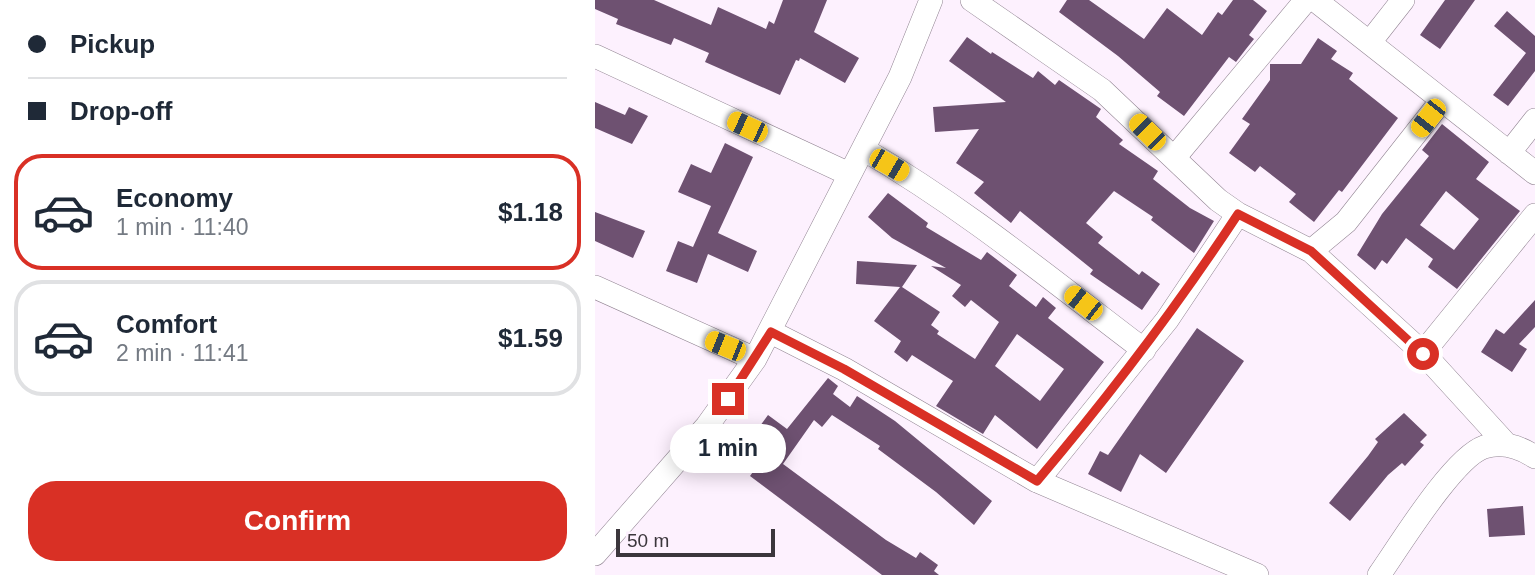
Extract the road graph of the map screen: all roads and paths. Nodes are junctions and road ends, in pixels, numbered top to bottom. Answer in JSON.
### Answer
{"nodes":[{"id":1,"x":931,"y":0,"type":"edge"},
{"id":2,"x":972,"y":0,"type":"edge"},
{"id":3,"x":1306,"y":0,"type":"edge"},
{"id":4,"x":1315,"y":0,"type":"edge"},
{"id":5,"x":1403,"y":0,"type":"edge"},
{"id":6,"x":1370,"y":42,"type":"junction"},
{"id":7,"x":595,"y":56,"type":"edge"},
{"id":8,"x":1442,"y":100,"type":"junction"},
{"id":9,"x":1535,"y":120,"type":"edge"},
{"id":10,"x":863,"y":149,"type":"junction"},
{"id":11,"x":1509,"y":153,"type":"junction"},
{"id":12,"x":1174,"y":158,"type":"junction"},
{"id":13,"x":1535,"y":173,"type":"edge"},
{"id":14,"x":849,"y":174,"type":"junction"},
{"id":15,"x":1238,"y":214,"type":"junction"},
{"id":16,"x":1535,"y":215,"type":"edge"},
{"id":17,"x":1311,"y":251,"type":"junction"},
{"id":18,"x":595,"y":287,"type":"edge"},
{"id":19,"x":771,"y":332,"type":"junction"},
{"id":20,"x":1144,"y":350,"type":"junction"},
{"id":21,"x":1423,"y":354,"type":"junction"},
{"id":22,"x":755,"y":359,"type":"junction"},
{"id":23,"x":1506,"y":444,"type":"junction"},
{"id":24,"x":1535,"y":457,"type":"edge"},
{"id":25,"x":1037,"y":481,"type":"junction"},
{"id":26,"x":595,"y":554,"type":"edge"},
{"id":27,"x":1257,"y":575,"type":"edge"},
{"id":28,"x":1379,"y":575,"type":"edge"}],
"edges":[{"from":1,"to":10,"type":"street"},
{"from":2,"to":12,"type":"street"},
{"from":3,"to":12,"type":"street"},
{"from":4,"to":6,"type":"street"},
{"from":5,"to":6,"type":"street"},
{"from":6,"to":8,"type":"street"},
{"from":7,"to":14,"type":"street"},
{"from":8,"to":11,"type":"street"},
{"from":8,"to":17,"type":"street"},
{"from":9,"to":11,"type":"street"},
{"from":10,"to":14,"type":"street"},
{"from":10,"to":20,"type":"street"},
{"from":11,"to":13,"type":"street"},
{"from":12,"to":15,"type":"street"},
{"from":14,"to":19,"type":"street"},
{"from":15,"to":17,"type":"street"},
{"from":15,"to":20,"type":"street"},
{"from":16,"to":21,"type":"street"},
{"from":17,"to":21,"type":"street"},
{"from":18,"to":22,"type":"street"},
{"from":19,"to":22,"type":"street"},
{"from":19,"to":25,"type":"street"},
{"from":20,"to":25,"type":"street"},
{"from":21,"to":23,"type":"street"},
{"from":22,"to":26,"type":"street"},
{"from":23,"to":24,"type":"street"},
{"from":23,"to":28,"type":"street"},
{"from":25,"to":27,"type":"street"}]}
